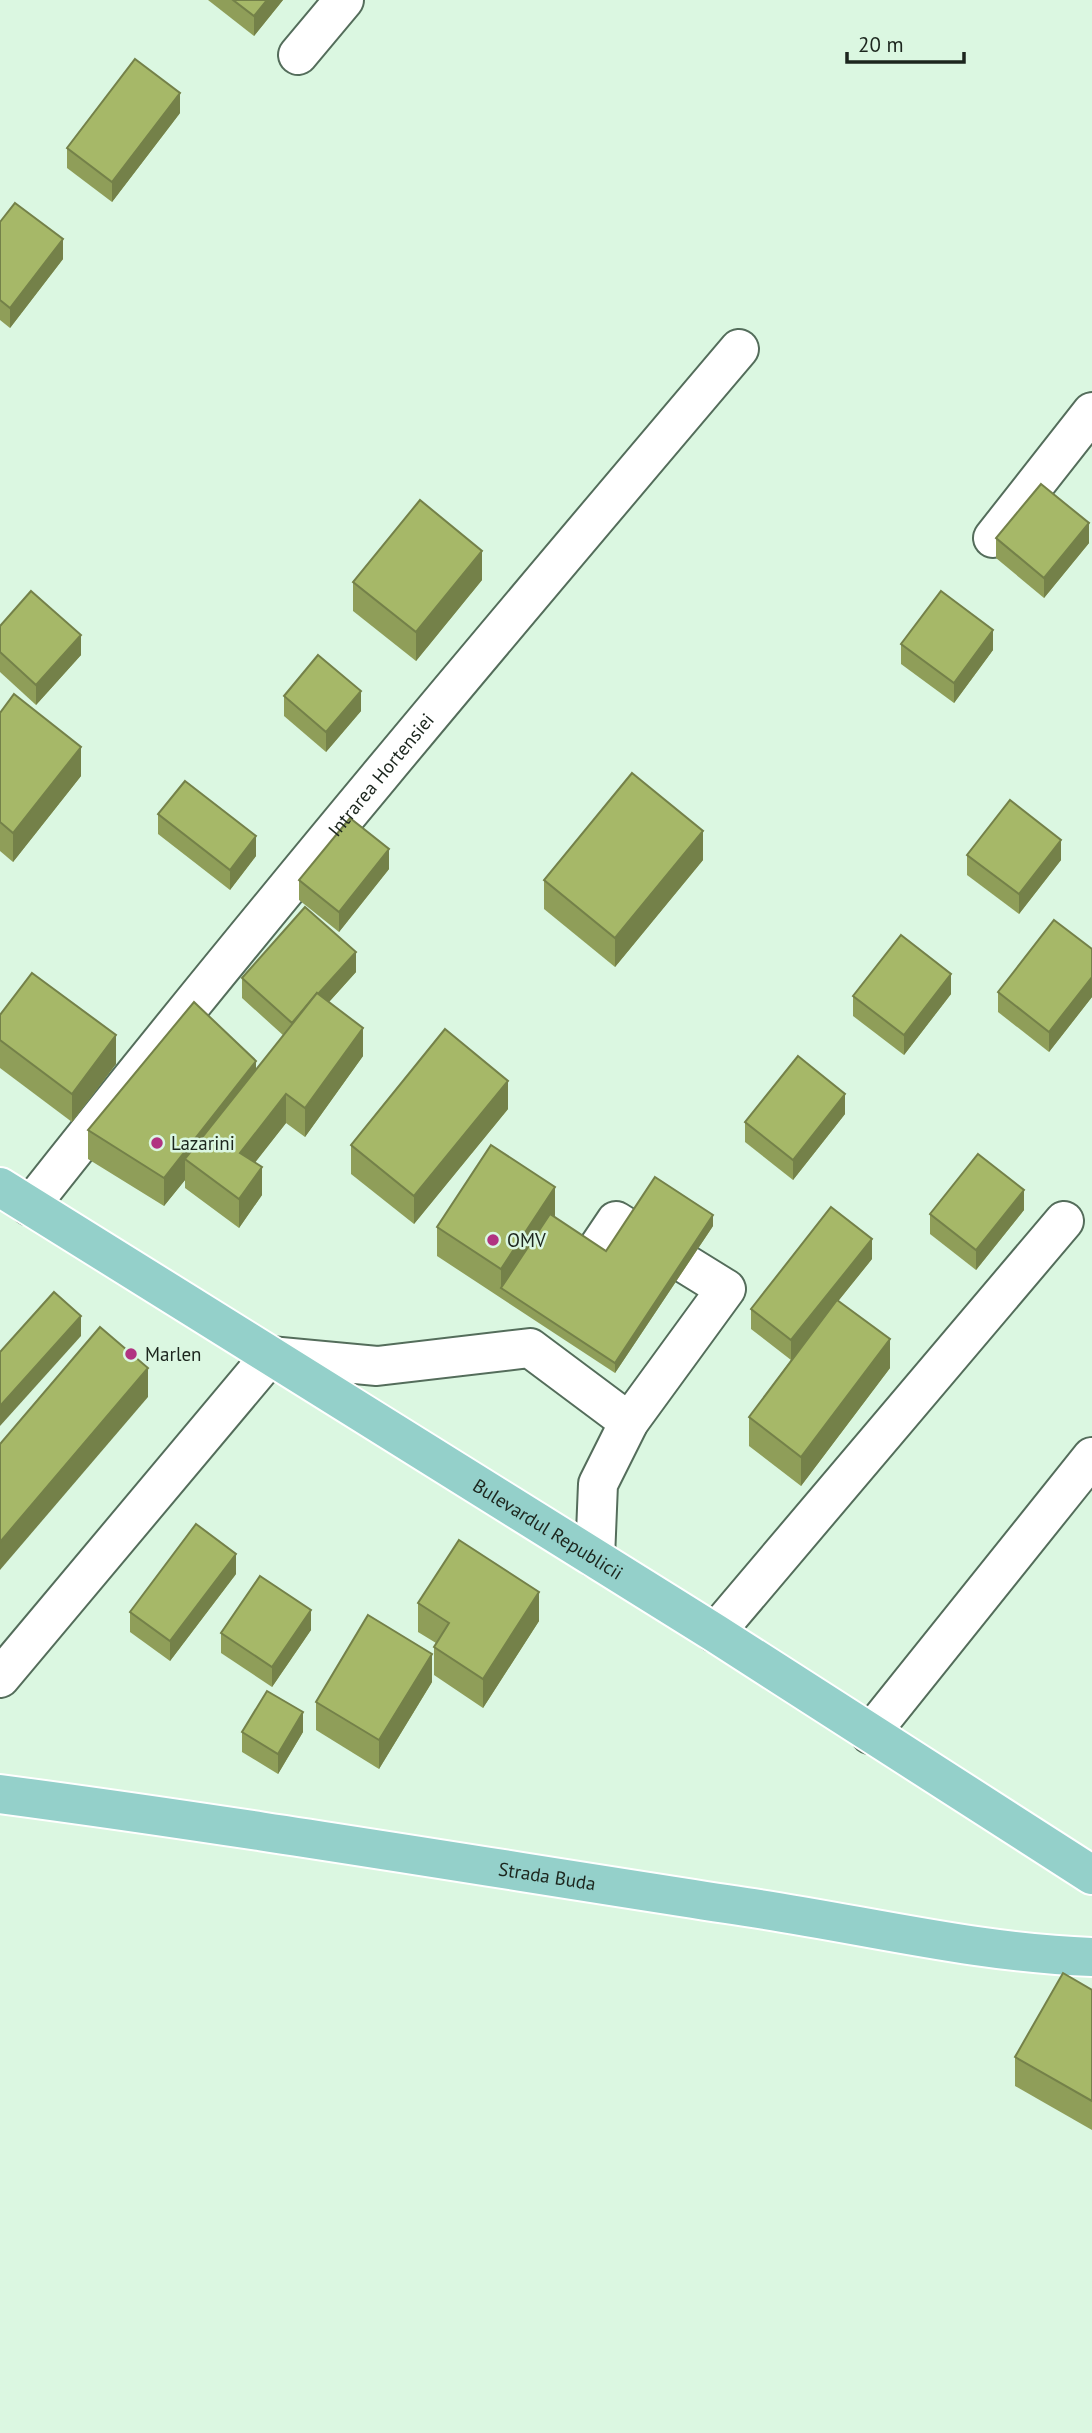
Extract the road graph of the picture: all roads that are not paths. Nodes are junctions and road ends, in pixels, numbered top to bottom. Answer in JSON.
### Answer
{"nodes":[{"id":1,"x":344,"y":0,"type":"edge"},
{"id":2,"x":298,"y":55,"type":"dead end"},
{"id":3,"x":738,"y":349,"type":"dead end"},
{"id":4,"x":1092,"y":412,"type":"edge"},
{"id":5,"x":993,"y":538,"type":"edge"},
{"id":6,"x":15,"y":1197,"type":"edge"},
{"id":7,"x":1064,"y":1221,"type":"dead end"},
{"id":8,"x":543,"y":1329,"type":"junction"},
{"id":9,"x":270,"y":1356,"type":"junction"},
{"id":10,"x":629,"y":1422,"type":"junction"},
{"id":11,"x":1092,"y":1457,"type":"edge"},
{"id":12,"x":595,"y":1558,"type":"junction"},
{"id":13,"x":715,"y":1633,"type":"junction"},
{"id":14,"x":0,"y":1678,"type":"edge"},
{"id":15,"x":870,"y":1734,"type":"junction"},
{"id":16,"x":0,"y":1794,"type":"edge"},
{"id":17,"x":1092,"y":1875,"type":"edge"},
{"id":18,"x":1092,"y":1957,"type":"edge"}],
"edges":[{"from":1,"to":2,"type":"street"},
{"from":3,"to":6,"type":"street","name":"Intrarea Hortensiei"},
{"from":4,"to":5,"type":"street"},
{"from":6,"to":9,"type":"main road","name":"Bulevardul Republicii"},
{"from":7,"to":13,"type":"street"},
{"from":8,"to":9,"type":"street"},
{"from":8,"to":10,"type":"street"},
{"from":8,"to":10,"type":"street"},
{"from":9,"to":12,"type":"main road","name":"Bulevardul Republicii"},
{"from":9,"to":14,"type":"street"},
{"from":10,"to":12,"type":"street"},
{"from":11,"to":15,"type":"street"},
{"from":12,"to":13,"type":"main road","name":"Bulevardul Republicii"},
{"from":13,"to":15,"type":"main road","name":"Bulevardul Republicii"},
{"from":15,"to":17,"type":"main road","name":"Bulevardul Republicii"},
{"from":16,"to":18,"type":"main road","name":"Strada Buda"}]}
